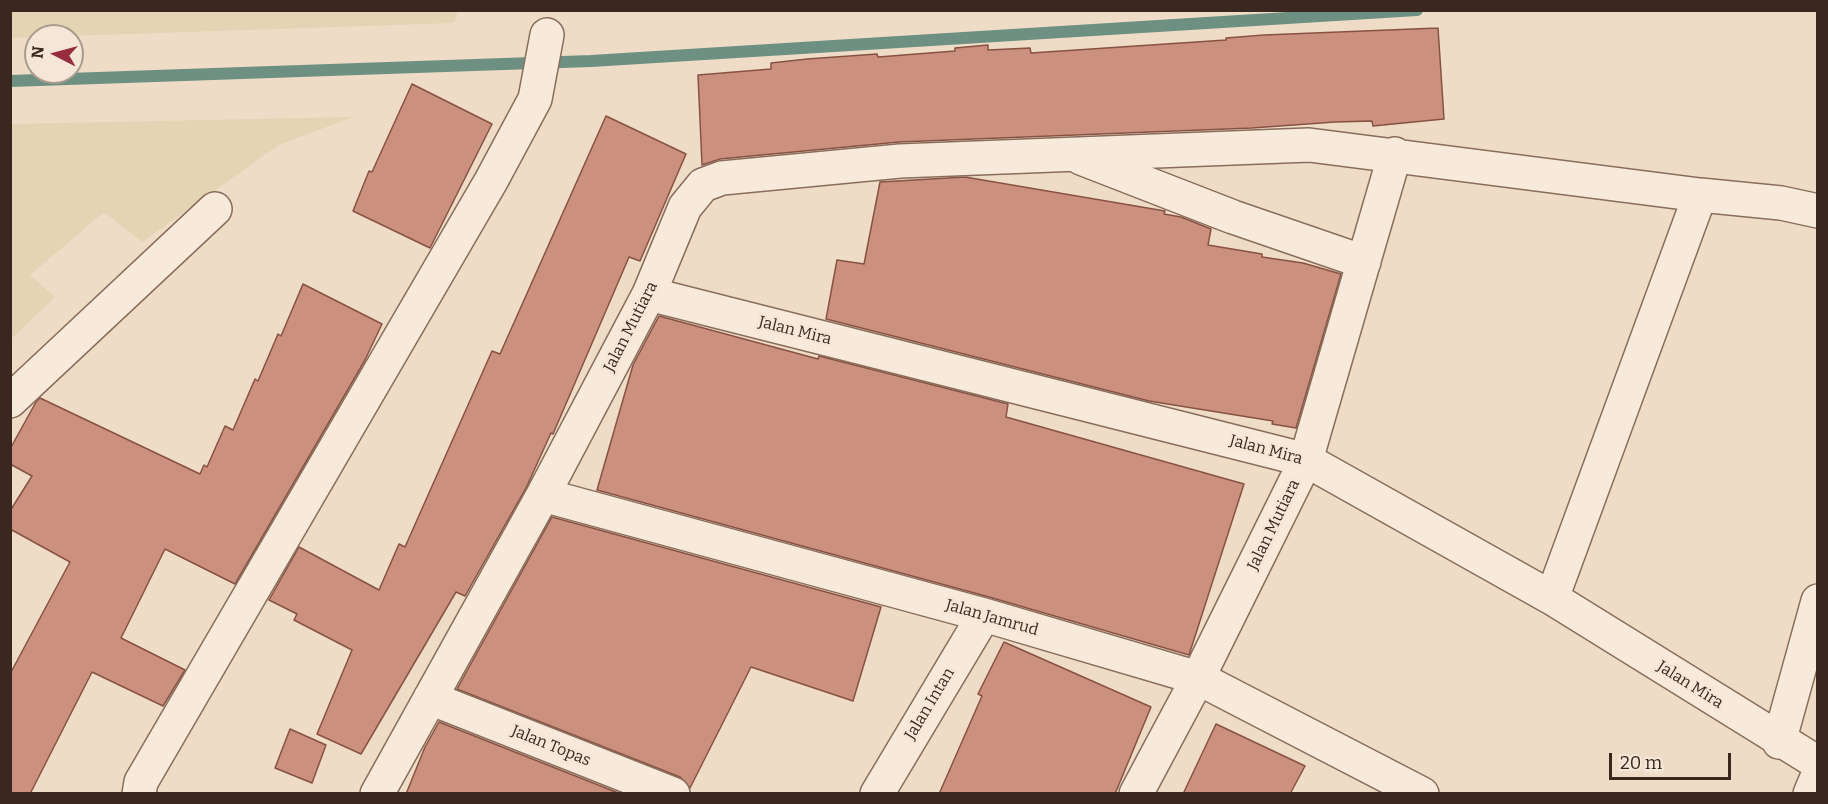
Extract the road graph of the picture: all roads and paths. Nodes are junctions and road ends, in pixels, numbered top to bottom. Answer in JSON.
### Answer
{"nodes":[{"id":1,"x":547,"y":38,"type":"dead end"},
{"id":2,"x":1072,"y":154,"type":"junction"},
{"id":3,"x":1395,"y":154,"type":"junction"},
{"id":4,"x":1700,"y":195,"type":"junction"},
{"id":5,"x":215,"y":209,"type":"dead end"},
{"id":6,"x":1818,"y":211,"type":"edge"},
{"id":7,"x":1364,"y":262,"type":"junction"},
{"id":8,"x":649,"y":294,"type":"junction"},
{"id":9,"x":10,"y":401,"type":"edge"},
{"id":10,"x":1306,"y":460,"type":"junction"},
{"id":11,"x":543,"y":495,"type":"junction"},
{"id":12,"x":1552,"y":598,"type":"junction"},
{"id":13,"x":1818,"y":601,"type":"edge"},
{"id":14,"x":984,"y":615,"type":"junction"},
{"id":15,"x":1198,"y":678,"type":"junction"},
{"id":16,"x":430,"y":698,"type":"junction"},
{"id":17,"x":1779,"y":742,"type":"junction"},
{"id":18,"x":1818,"y":763,"type":"edge"},
{"id":19,"x":1818,"y":775,"type":"edge"},
{"id":20,"x":139,"y":794,"type":"edge"},
{"id":21,"x":377,"y":794,"type":"edge"},
{"id":22,"x":673,"y":794,"type":"edge"},
{"id":23,"x":877,"y":794,"type":"edge"},
{"id":24,"x":1136,"y":794,"type":"edge"},
{"id":25,"x":1422,"y":794,"type":"edge"},
{"id":26,"x":1810,"y":794,"type":"edge"}],
"edges":[{"from":1,"to":20,"type":"street"},
{"from":2,"to":3,"type":"street","name":"Jalan Mutiara"},
{"from":2,"to":7,"type":"street","name":"Jalan Mutiara"},
{"from":2,"to":8,"type":"street","name":"Jalan Mutiara"},
{"from":3,"to":4,"type":"street"},
{"from":3,"to":7,"type":"street","name":"Jalan Mutiara"},
{"from":4,"to":6,"type":"street"},
{"from":4,"to":12,"type":"street"},
{"from":5,"to":9,"type":"street"},
{"from":7,"to":10,"type":"street","name":"Jalan Mutiara"},
{"from":8,"to":10,"type":"street","name":"Jalan Mira"},
{"from":8,"to":11,"type":"street","name":"Jalan Mutiara"},
{"from":10,"to":12,"type":"street","name":"Jalan Mira"},
{"from":10,"to":15,"type":"street","name":"Jalan Mutiara"},
{"from":11,"to":14,"type":"street","name":"Jalan Jamrud"},
{"from":11,"to":16,"type":"street","name":"Jalan Mutiara"},
{"from":12,"to":17,"type":"street","name":"Jalan Mira"},
{"from":13,"to":17,"type":"street"},
{"from":14,"to":15,"type":"street","name":"Jalan Jamrud"},
{"from":14,"to":23,"type":"street","name":"Jalan Intan"},
{"from":15,"to":24,"type":"street","name":"Jalan Mutiara"},
{"from":15,"to":25,"type":"street","name":"Jalan Jamrud"},
{"from":16,"to":21,"type":"street","name":"Jalan Mutiara"},
{"from":16,"to":22,"type":"street","name":"Jalan Topas"},
{"from":17,"to":18,"type":"street","name":"Jalan Mira"},
{"from":19,"to":26,"type":"street"}]}
